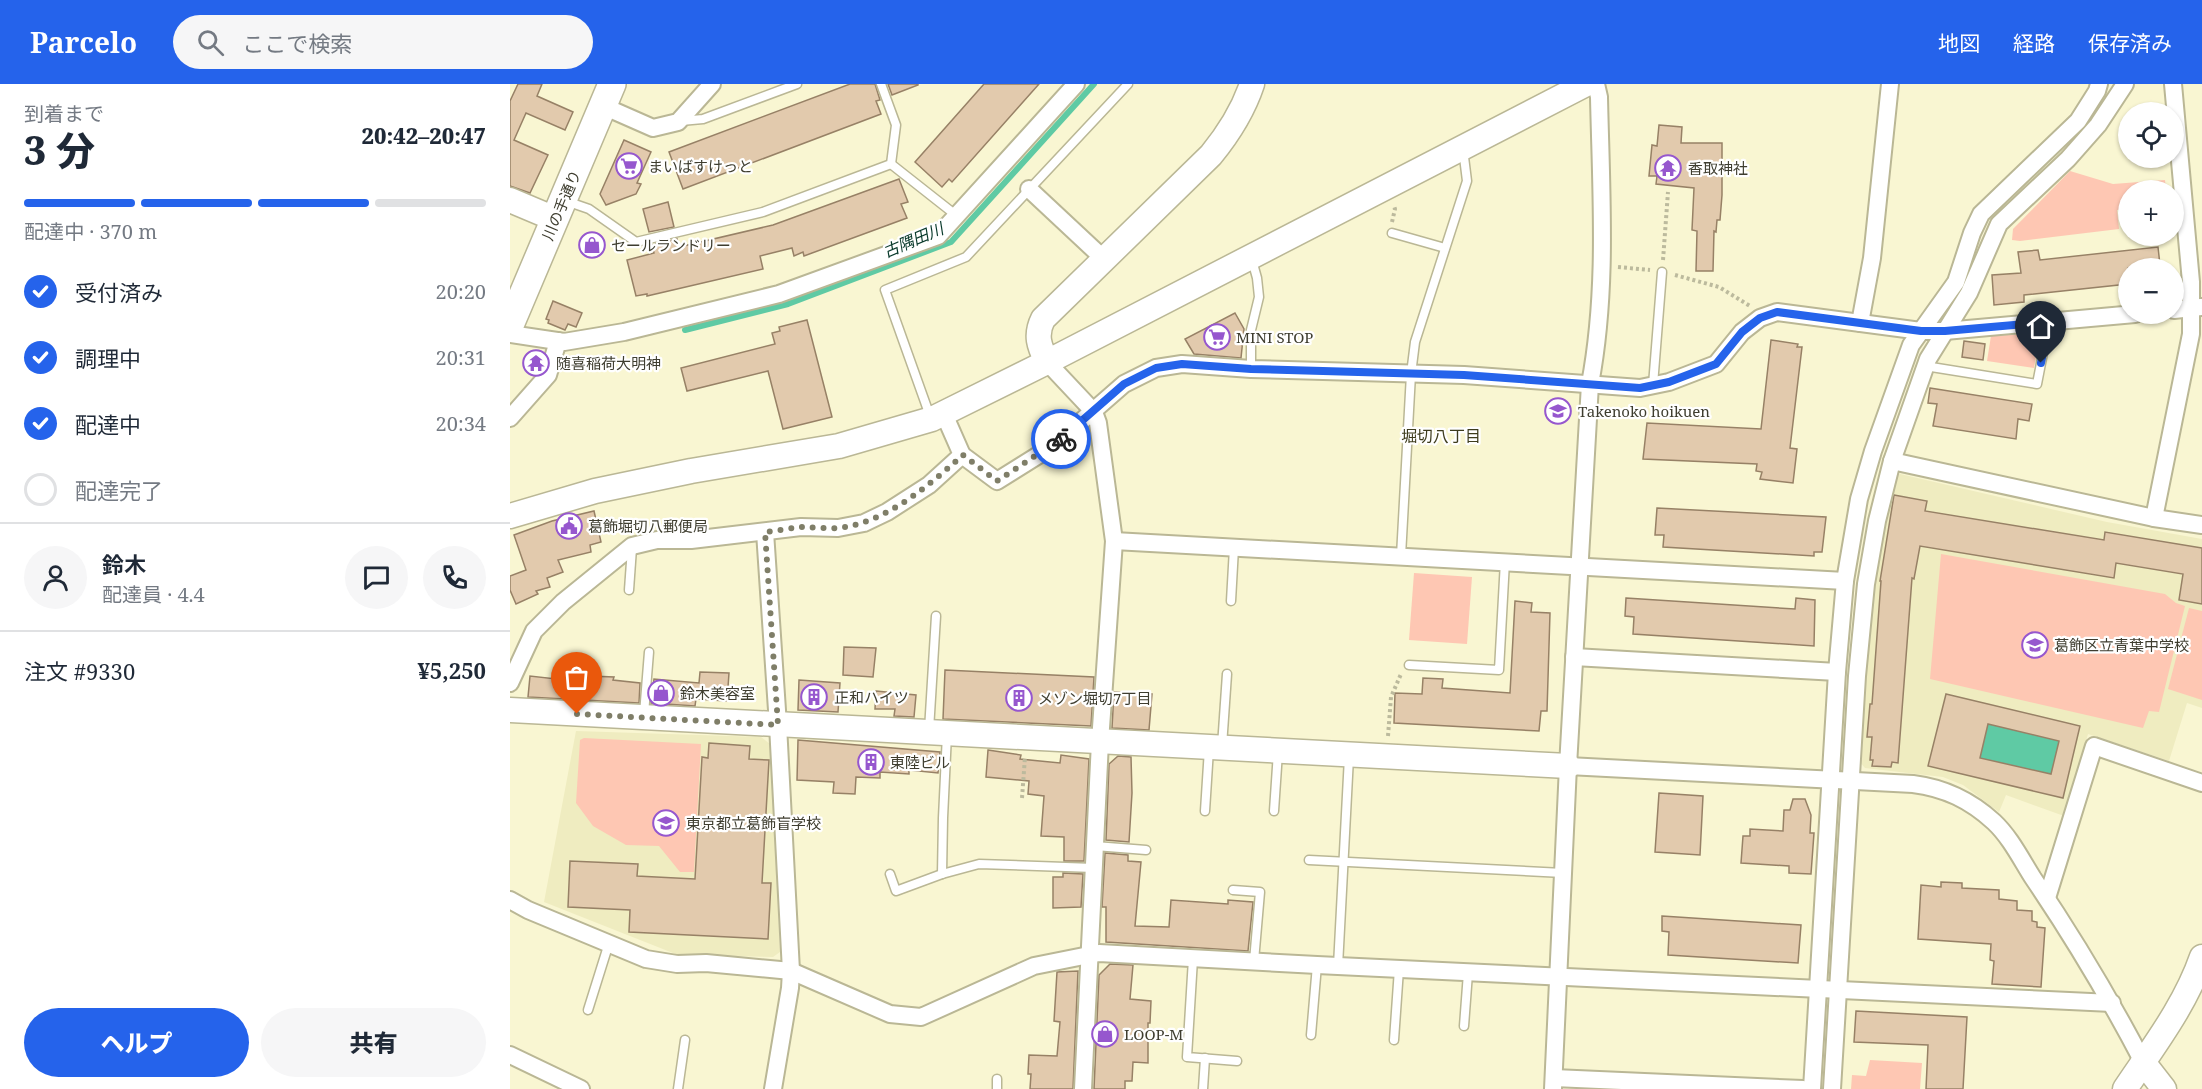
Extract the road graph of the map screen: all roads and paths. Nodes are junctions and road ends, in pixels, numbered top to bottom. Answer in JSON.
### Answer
{"nodes":[{"id":1,"x":712,"y":84,"type":"edge"},
{"id":2,"x":797,"y":84,"type":"edge"},
{"id":3,"x":881,"y":84,"type":"edge"},
{"id":4,"x":1076,"y":84,"type":"edge"},
{"id":5,"x":1128,"y":84,"type":"edge"},
{"id":6,"x":1252,"y":84,"type":"edge"},
{"id":7,"x":1586,"y":84,"type":"edge"},
{"id":8,"x":1596,"y":84,"type":"edge"},
{"id":9,"x":1890,"y":84,"type":"edge"},
{"id":10,"x":2099,"y":84,"type":"edge"},
{"id":11,"x":2125,"y":84,"type":"edge"},
{"id":12,"x":2173,"y":84,"type":"edge"},
{"id":13,"x":1552,"y":92,"type":"edge"},
{"id":14,"x":608,"y":95,"type":"edge"},
{"id":15,"x":678,"y":122,"type":"junction"},
{"id":16,"x":1463,"y":149,"type":"junction"},
{"id":17,"x":891,"y":164,"type":"junction"},
{"id":18,"x":1029,"y":189,"type":"junction"},
{"id":19,"x":1668,"y":192,"type":"dead end"},
{"id":20,"x":510,"y":200,"type":"edge"},
{"id":21,"x":559,"y":209,"type":"junction"},
{"id":22,"x":958,"y":216,"type":"junction"},
{"id":23,"x":1392,"y":233,"type":"dead end"},
{"id":24,"x":1445,"y":248,"type":"junction"},
{"id":25,"x":1251,"y":256,"type":"junction"},
{"id":26,"x":1104,"y":259,"type":"junction"},
{"id":27,"x":1603,"y":264,"type":"junction"},
{"id":28,"x":1662,"y":272,"type":"junction"},
{"id":29,"x":2197,"y":308,"type":"edge"},
{"id":30,"x":1764,"y":316,"type":"junction"},
{"id":31,"x":2118,"y":316,"type":"edge"},
{"id":32,"x":2049,"y":322,"type":"junction"},
{"id":33,"x":1860,"y":323,"type":"junction"},
{"id":34,"x":510,"y":325,"type":"edge"},
{"id":35,"x":1921,"y":331,"type":"junction"},
{"id":36,"x":1945,"y":331,"type":"junction"},
{"id":37,"x":510,"y":334,"type":"edge"},
{"id":38,"x":558,"y":341,"type":"junction"},
{"id":39,"x":1047,"y":362,"type":"junction"},
{"id":40,"x":1925,"y":366,"type":"junction"},
{"id":41,"x":1251,"y":369,"type":"junction"},
{"id":42,"x":1411,"y":374,"type":"junction"},
{"id":43,"x":1590,"y":384,"type":"junction"},
{"id":44,"x":1653,"y":385,"type":"junction"},
{"id":45,"x":1094,"y":412,"type":"junction"},
{"id":46,"x":938,"y":417,"type":"junction"},
{"id":47,"x":510,"y":418,"type":"edge"},
{"id":48,"x":963,"y":455,"type":"junction"},
{"id":49,"x":1892,"y":461,"type":"junction"},
{"id":50,"x":510,"y":516,"type":"edge"},
{"id":51,"x":2154,"y":518,"type":"junction"},
{"id":52,"x":2202,"y":525,"type":"edge"},
{"id":53,"x":765,"y":532,"type":"junction"},
{"id":54,"x":1114,"y":541,"type":"junction"},
{"id":55,"x":632,"y":546,"type":"junction"},
{"id":56,"x":1234,"y":548,"type":"junction"},
{"id":57,"x":1401,"y":556,"type":"junction"},
{"id":58,"x":1505,"y":561,"type":"junction"},
{"id":59,"x":1579,"y":566,"type":"junction"},
{"id":60,"x":1845,"y":581,"type":"junction"},
{"id":61,"x":629,"y":590,"type":"dead end"},
{"id":62,"x":1231,"y":601,"type":"dead end"},
{"id":63,"x":936,"y":616,"type":"dead end"},
{"id":64,"x":649,"y":652,"type":"dead end"},
{"id":65,"x":1574,"y":657,"type":"junction"},
{"id":66,"x":1409,"y":665,"type":"joint"},
{"id":67,"x":1837,"y":672,"type":"junction"},
{"id":68,"x":1227,"y":674,"type":"dead end"},
{"id":69,"x":510,"y":683,"type":"edge"},
{"id":70,"x":510,"y":710,"type":"edge"},
{"id":71,"x":644,"y":717,"type":"junction"},
{"id":72,"x":778,"y":725,"type":"junction"},
{"id":73,"x":938,"y":734,"type":"junction"},
{"id":74,"x":1026,"y":738,"type":"junction"},
{"id":75,"x":1100,"y":742,"type":"junction"},
{"id":76,"x":1216,"y":746,"type":"junction"},
{"id":77,"x":1278,"y":750,"type":"junction"},
{"id":78,"x":1349,"y":753,"type":"junction"},
{"id":79,"x":1386,"y":755,"type":"junction"},
{"id":80,"x":1568,"y":766,"type":"junction"},
{"id":81,"x":1829,"y":779,"type":"junction"},
{"id":82,"x":1850,"y":780,"type":"junction"},
{"id":83,"x":2202,"y":783,"type":"edge"},
{"id":84,"x":1022,"y":798,"type":"dead end"},
{"id":85,"x":1274,"y":811,"type":"dead end"},
{"id":86,"x":1205,"y":812,"type":"dead end"},
{"id":87,"x":1095,"y":846,"type":"junction"},
{"id":88,"x":1146,"y":850,"type":"dead end"},
{"id":89,"x":1310,"y":860,"type":"dead end"},
{"id":90,"x":1345,"y":861,"type":"junction"},
{"id":91,"x":1094,"y":868,"type":"junction"},
{"id":92,"x":1563,"y":873,"type":"junction"},
{"id":93,"x":890,"y":874,"type":"dead end"},
{"id":94,"x":942,"y":874,"type":"junction"},
{"id":95,"x":1233,"y":890,"type":"dead end"},
{"id":96,"x":2047,"y":898,"type":"junction"},
{"id":97,"x":510,"y":900,"type":"edge"},
{"id":98,"x":609,"y":943,"type":"junction"},
{"id":99,"x":1089,"y":954,"type":"junction"},
{"id":100,"x":2202,"y":957,"type":"edge"},
{"id":101,"x":1192,"y":958,"type":"junction"},
{"id":102,"x":1254,"y":962,"type":"junction"},
{"id":103,"x":1317,"y":965,"type":"junction"},
{"id":104,"x":1338,"y":966,"type":"junction"},
{"id":105,"x":1399,"y":969,"type":"junction"},
{"id":106,"x":791,"y":971,"type":"junction"},
{"id":107,"x":1468,"y":973,"type":"junction"},
{"id":108,"x":1557,"y":977,"type":"junction"},
{"id":109,"x":1818,"y":990,"type":"junction"},
{"id":110,"x":1837,"y":991,"type":"junction"},
{"id":111,"x":2112,"y":1003,"type":"junction"},
{"id":112,"x":588,"y":1010,"type":"dead end"},
{"id":113,"x":1464,"y":1026,"type":"dead end"},
{"id":114,"x":1311,"y":1035,"type":"dead end"},
{"id":115,"x":685,"y":1040,"type":"dead end"},
{"id":116,"x":1394,"y":1040,"type":"dead end"},
{"id":117,"x":510,"y":1055,"type":"edge"},
{"id":118,"x":1205,"y":1058,"type":"junction"},
{"id":119,"x":1237,"y":1060,"type":"dead end"},
{"id":120,"x":2143,"y":1062,"type":"junction"},
{"id":121,"x":997,"y":1079,"type":"dead end"},
{"id":122,"x":1553,"y":1083,"type":"edge"},
{"id":123,"x":581,"y":1089,"type":"edge"},
{"id":124,"x":678,"y":1089,"type":"edge"},
{"id":125,"x":773,"y":1089,"type":"edge"},
{"id":126,"x":997,"y":1089,"type":"edge"},
{"id":127,"x":1083,"y":1089,"type":"edge"},
{"id":128,"x":1203,"y":1089,"type":"edge"},
{"id":129,"x":1803,"y":1089,"type":"edge"},
{"id":130,"x":1812,"y":1089,"type":"edge"},
{"id":131,"x":1832,"y":1089,"type":"edge"},
{"id":132,"x":2125,"y":1089,"type":"edge"},
{"id":133,"x":2164,"y":1089,"type":"edge"}],
"edges":[{"from":1,"to":15,"type":"street"},
{"from":2,"to":15,"type":"lane"},
{"from":3,"to":17,"type":"lane"},
{"from":4,"to":22,"type":"street"},
{"from":5,"to":18,"type":"lane"},
{"from":6,"to":26,"type":"street"},
{"from":7,"to":13,"type":"street"},
{"from":8,"to":27,"type":"street"},
{"from":9,"to":33,"type":"street"},
{"from":10,"to":35,"type":"street"},
{"from":11,"to":36,"type":"street"},
{"from":12,"to":29,"type":"street"},
{"from":13,"to":16,"type":"street"},
{"from":14,"to":15,"type":"street"},
{"from":14,"to":21,"type":"main road","name":"川の手通り"},
{"from":16,"to":24,"type":"lane"},
{"from":16,"to":25,"type":"street"},
{"from":17,"to":21,"type":"lane"},
{"from":17,"to":22,"type":"lane"},
{"from":18,"to":26,"type":"street"},
{"from":18,"to":46,"type":"lane"},
{"from":19,"to":28,"type":"path"},
{"from":20,"to":21,"type":"street"},
{"from":21,"to":34,"type":"main road","name":"川の手通り"},
{"from":22,"to":38,"type":"street"},
{"from":23,"to":24,"type":"lane"},
{"from":24,"to":42,"type":"lane"},
{"from":25,"to":39,"type":"street"},
{"from":25,"to":41,"type":"lane"},
{"from":26,"to":39,"type":"street"},
{"from":27,"to":28,"type":"path"},
{"from":27,"to":43,"type":"street"},
{"from":28,"to":30,"type":"path"},
{"from":28,"to":44,"type":"lane"},
{"from":29,"to":51,"type":"street"},
{"from":30,"to":33,"type":"street"},
{"from":30,"to":44,"type":"street"},
{"from":31,"to":32,"type":"street"},
{"from":32,"to":36,"type":"street"},
{"from":32,"to":40,"type":"lane"},
{"from":33,"to":35,"type":"street"},
{"from":35,"to":36,"type":"street"},
{"from":35,"to":60,"type":"street"},
{"from":36,"to":40,"type":"street"},
{"from":37,"to":38,"type":"street"},
{"from":38,"to":47,"type":"street"},
{"from":39,"to":45,"type":"street"},
{"from":39,"to":46,"type":"street"},
{"from":40,"to":49,"type":"street"},
{"from":41,"to":42,"type":"street"},
{"from":41,"to":45,"type":"street"},
{"from":42,"to":43,"type":"street"},
{"from":42,"to":57,"type":"lane"},
{"from":43,"to":44,"type":"street"},
{"from":43,"to":59,"type":"street"},
{"from":45,"to":48,"type":"street"},
{"from":45,"to":54,"type":"street"},
{"from":46,"to":48,"type":"street"},
{"from":46,"to":50,"type":"street"},
{"from":48,"to":53,"type":"street"},
{"from":49,"to":51,"type":"street"},
{"from":49,"to":82,"type":"street"},
{"from":51,"to":52,"type":"street"},
{"from":53,"to":55,"type":"street"},
{"from":53,"to":72,"type":"street"},
{"from":54,"to":56,"type":"street"},
{"from":54,"to":75,"type":"street"},
{"from":55,"to":61,"type":"lane"},
{"from":55,"to":69,"type":"street"},
{"from":56,"to":57,"type":"street"},
{"from":56,"to":62,"type":"lane"},
{"from":57,"to":58,"type":"street"},
{"from":58,"to":59,"type":"street"},
{"from":58,"to":66,"type":"lane"},
{"from":59,"to":60,"type":"street"},
{"from":59,"to":65,"type":"street"},
{"from":60,"to":67,"type":"street"},
{"from":63,"to":73,"type":"lane"},
{"from":64,"to":71,"type":"lane"},
{"from":65,"to":67,"type":"street"},
{"from":65,"to":80,"type":"street"},
{"from":66,"to":79,"type":"path"},
{"from":67,"to":81,"type":"street"},
{"from":68,"to":76,"type":"lane"},
{"from":70,"to":71,"type":"street"},
{"from":71,"to":72,"type":"street"},
{"from":72,"to":73,"type":"street"},
{"from":72,"to":106,"type":"street"},
{"from":73,"to":74,"type":"street"},
{"from":73,"to":94,"type":"lane"},
{"from":74,"to":75,"type":"street"},
{"from":74,"to":84,"type":"path"},
{"from":75,"to":76,"type":"street"},
{"from":75,"to":87,"type":"street"},
{"from":76,"to":77,"type":"street"},
{"from":76,"to":86,"type":"lane"},
{"from":77,"to":78,"type":"street"},
{"from":77,"to":85,"type":"lane"},
{"from":78,"to":79,"type":"street"},
{"from":78,"to":90,"type":"lane"},
{"from":79,"to":80,"type":"street"},
{"from":80,"to":81,"type":"street"},
{"from":80,"to":92,"type":"street"},
{"from":81,"to":82,"type":"street"},
{"from":81,"to":109,"type":"street"},
{"from":82,"to":96,"type":"street"},
{"from":82,"to":110,"type":"street"},
{"from":83,"to":96,"type":"street"},
{"from":87,"to":88,"type":"lane"},
{"from":87,"to":91,"type":"street"},
{"from":89,"to":90,"type":"lane"},
{"from":90,"to":92,"type":"lane"},
{"from":90,"to":104,"type":"lane"},
{"from":91,"to":94,"type":"lane"},
{"from":91,"to":99,"type":"street"},
{"from":92,"to":108,"type":"street"},
{"from":93,"to":94,"type":"lane"},
{"from":95,"to":102,"type":"lane"},
{"from":96,"to":111,"type":"street"},
{"from":97,"to":98,"type":"street"},
{"from":98,"to":106,"type":"street"},
{"from":98,"to":112,"type":"lane"},
{"from":99,"to":101,"type":"street"},
{"from":99,"to":106,"type":"street"},
{"from":99,"to":127,"type":"street"},
{"from":100,"to":120,"type":"street"},
{"from":101,"to":102,"type":"street"},
{"from":101,"to":118,"type":"lane"},
{"from":102,"to":103,"type":"street"},
{"from":103,"to":104,"type":"street"},
{"from":103,"to":114,"type":"lane"},
{"from":104,"to":105,"type":"street"},
{"from":105,"to":107,"type":"street"},
{"from":105,"to":116,"type":"lane"},
{"from":106,"to":125,"type":"street"},
{"from":107,"to":108,"type":"street"},
{"from":107,"to":113,"type":"lane"},
{"from":108,"to":109,"type":"street"},
{"from":108,"to":122,"type":"street"},
{"from":109,"to":110,"type":"street"},
{"from":109,"to":130,"type":"street"},
{"from":110,"to":111,"type":"street"},
{"from":110,"to":131,"type":"street"},
{"from":111,"to":120,"type":"street"},
{"from":115,"to":124,"type":"lane"},
{"from":117,"to":123,"type":"street"},
{"from":118,"to":119,"type":"lane"},
{"from":118,"to":128,"type":"lane"},
{"from":120,"to":132,"type":"street"},
{"from":120,"to":133,"type":"street"},
{"from":121,"to":126,"type":"lane"},
{"from":122,"to":129,"type":"street"}]}
